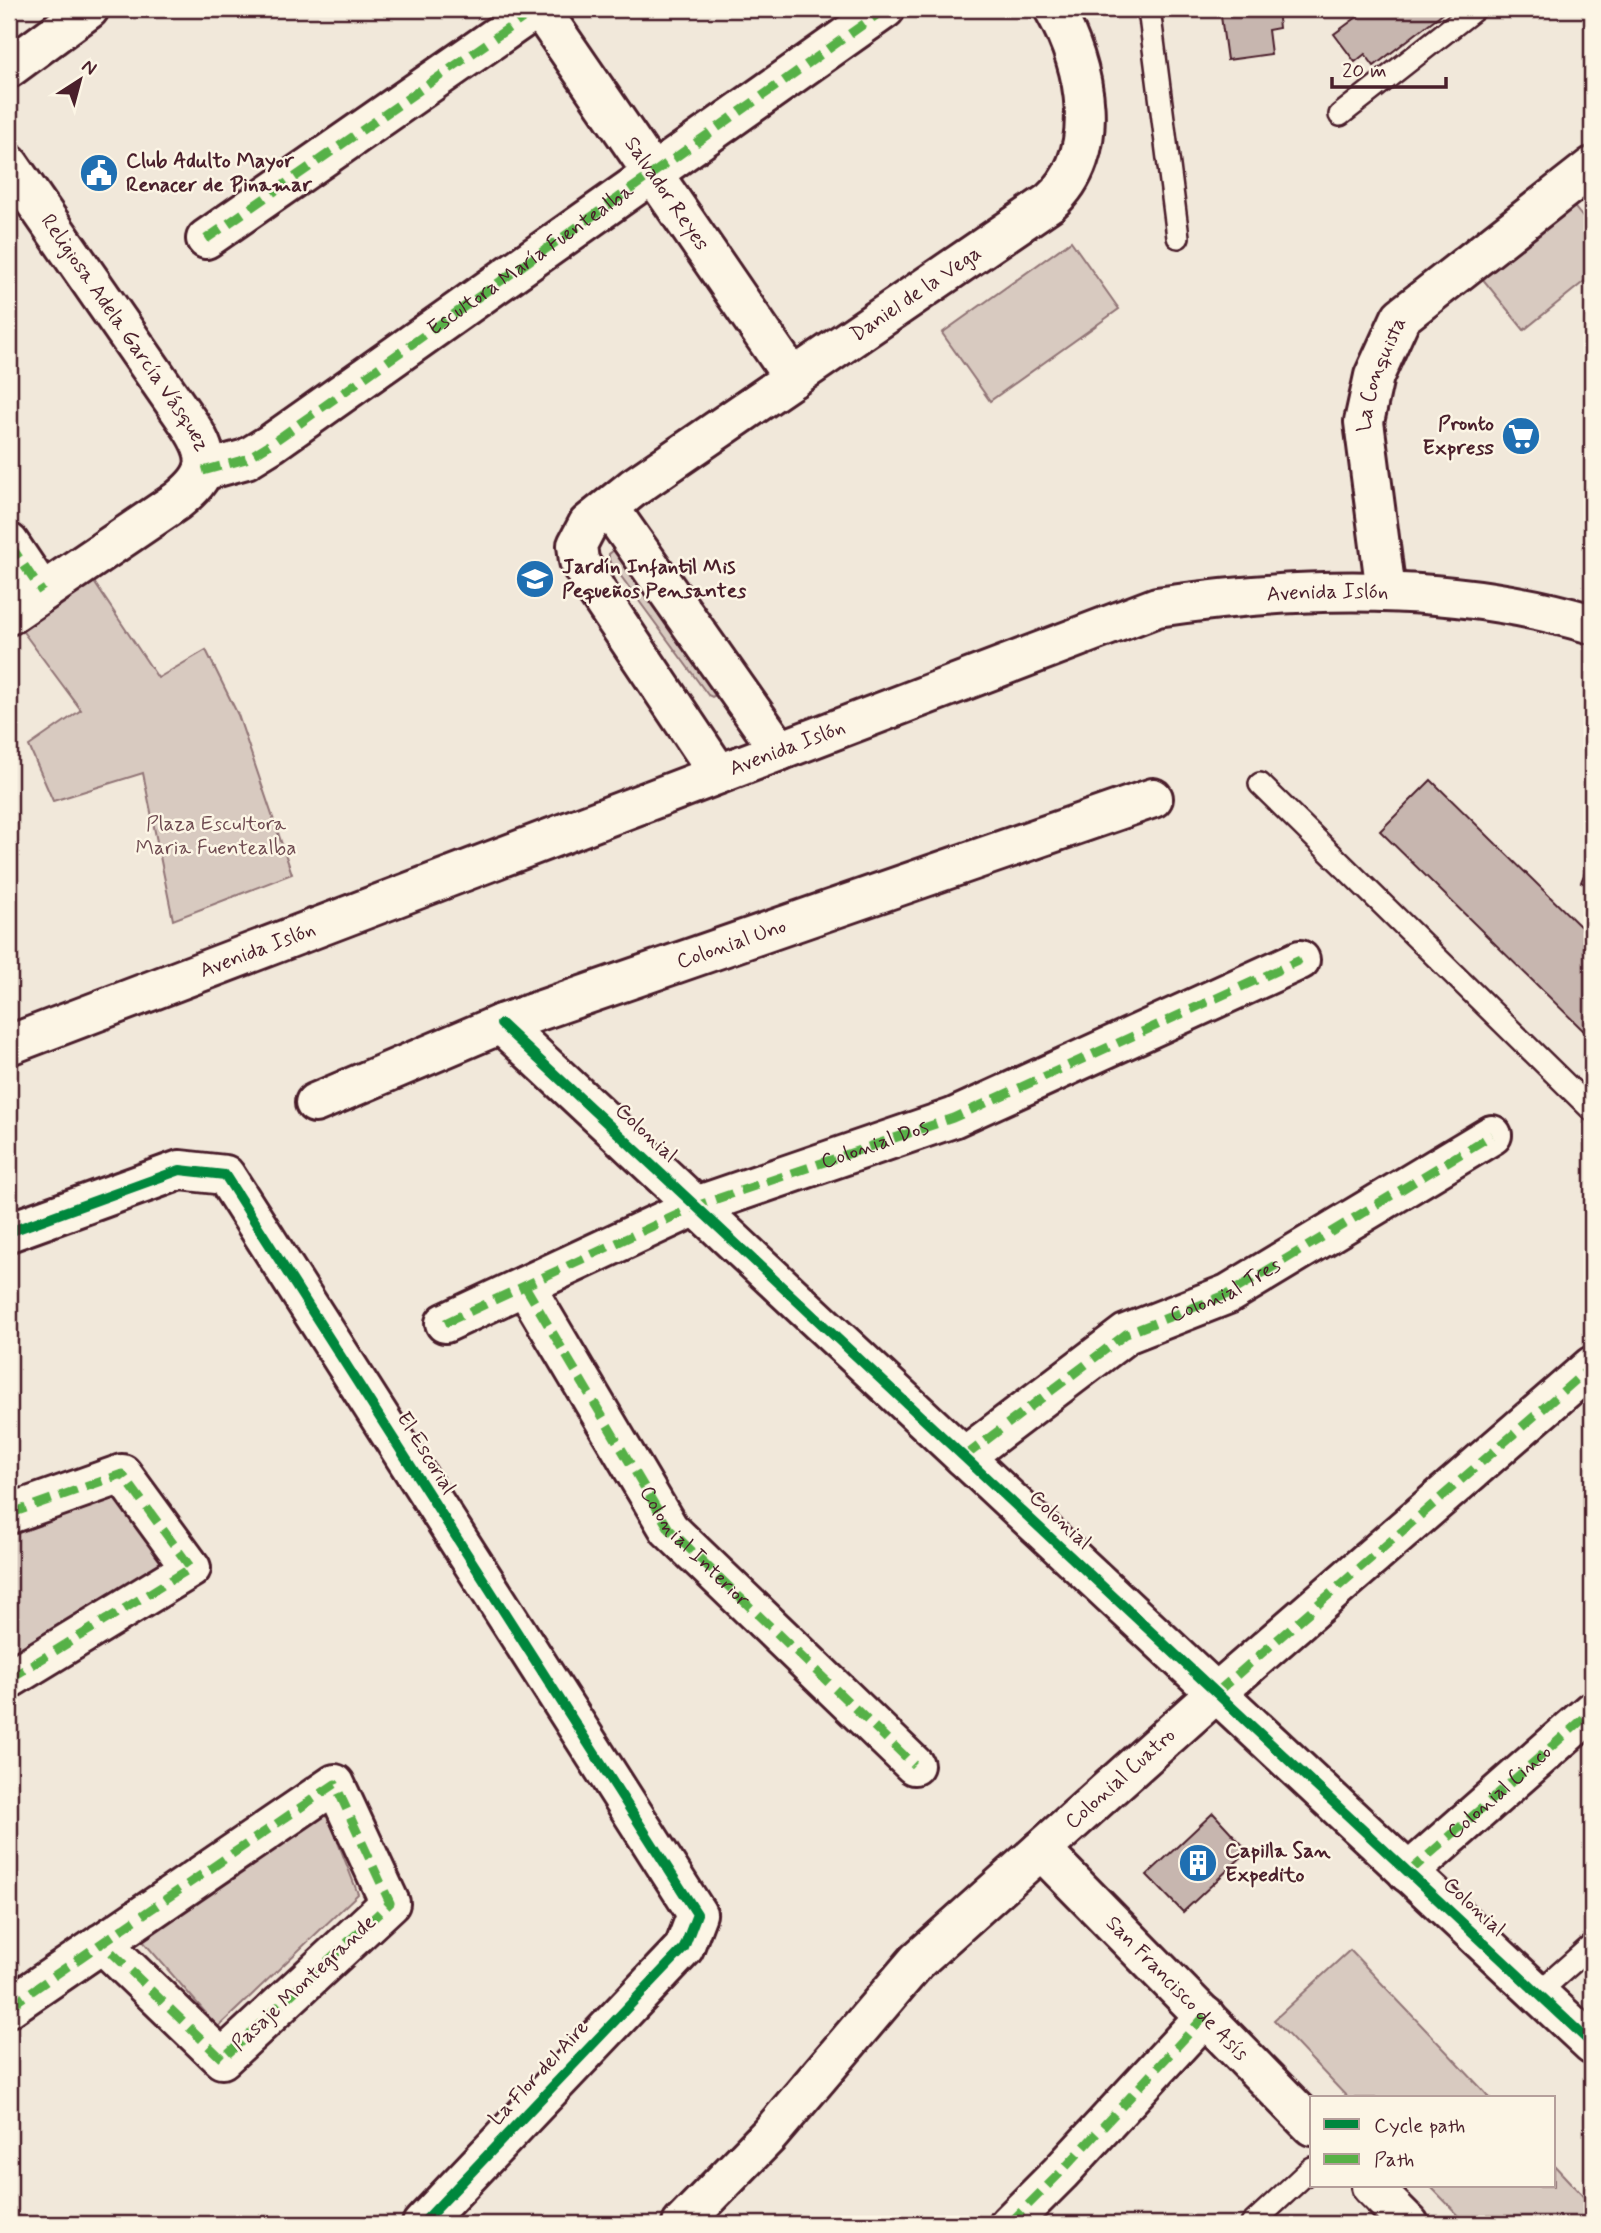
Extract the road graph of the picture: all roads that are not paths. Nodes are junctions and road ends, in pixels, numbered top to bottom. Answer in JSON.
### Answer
{"nodes":[{"id":1,"x":89,"y":9,"type":"edge"},
{"id":2,"x":538,"y":9,"type":"edge"},
{"id":3,"x":885,"y":9,"type":"edge"},
{"id":4,"x":1054,"y":9,"type":"edge"},
{"id":5,"x":1149,"y":9,"type":"edge"},
{"id":6,"x":1475,"y":9,"type":"edge"},
{"id":7,"x":9,"y":68,"type":"edge"},
{"id":8,"x":1340,"y":115,"type":"dead end"},
{"id":9,"x":9,"y":164,"type":"edge"},
{"id":10,"x":1592,"y":167,"type":"edge"},
{"id":11,"x":653,"y":171,"type":"junction"},
{"id":12,"x":1178,"y":237,"type":"dead end"},
{"id":13,"x":206,"y":239,"type":"dead end"},
{"id":14,"x":793,"y":378,"type":"junction"},
{"id":15,"x":203,"y":471,"type":"junction"},
{"id":16,"x":610,"y":509,"type":"junction"},
{"id":17,"x":9,"y":543,"type":"edge"},
{"id":18,"x":42,"y":592,"type":"junction"},
{"id":19,"x":1386,"y":592,"type":"junction"},
{"id":20,"x":9,"y":615,"type":"edge"},
{"id":21,"x":1592,"y":624,"type":"edge"},
{"id":22,"x":780,"y":751,"type":"junction"},
{"id":23,"x":719,"y":774,"type":"junction"},
{"id":24,"x":1260,"y":784,"type":"dead end"},
{"id":25,"x":1153,"y":798,"type":"dead end"},
{"id":26,"x":1300,"y":960,"type":"dead end"},
{"id":27,"x":501,"y":1024,"type":"junction"},
{"id":28,"x":9,"y":1045,"type":"edge"},
{"id":29,"x":316,"y":1103,"type":"dead end"},
{"id":30,"x":1592,"y":1111,"type":"edge"},
{"id":31,"x":1492,"y":1135,"type":"dead end"},
{"id":32,"x":696,"y":1206,"type":"junction"},
{"id":33,"x":9,"y":1232,"type":"edge"},
{"id":34,"x":525,"y":1286,"type":"junction"},
{"id":35,"x":445,"y":1323,"type":"dead end"},
{"id":36,"x":1592,"y":1366,"type":"edge"},
{"id":37,"x":964,"y":1457,"type":"junction"},
{"id":38,"x":9,"y":1514,"type":"edge"},
{"id":39,"x":9,"y":1679,"type":"edge"},
{"id":40,"x":1216,"y":1693,"type":"junction"},
{"id":41,"x":1592,"y":1712,"type":"edge"},
{"id":42,"x":914,"y":1765,"type":"dead end"},
{"id":43,"x":1041,"y":1850,"type":"junction"},
{"id":44,"x":1408,"y":1872,"type":"junction"},
{"id":45,"x":102,"y":1943,"type":"junction"},
{"id":46,"x":1592,"y":1945,"type":"edge"},
{"id":47,"x":684,"y":1948,"type":"joint"},
{"id":48,"x":1538,"y":1993,"type":"junction"},
{"id":49,"x":9,"y":2007,"type":"edge"},
{"id":50,"x":1205,"y":2016,"type":"junction"},
{"id":51,"x":1592,"y":2044,"type":"edge"},
{"id":52,"x":1310,"y":2124,"type":"edge"},
{"id":53,"x":1310,"y":2170,"type":"edge"},
{"id":54,"x":1373,"y":2188,"type":"edge"},
{"id":55,"x":422,"y":2224,"type":"edge"},
{"id":56,"x":682,"y":2224,"type":"edge"},
{"id":57,"x":1009,"y":2224,"type":"edge"},
{"id":58,"x":1252,"y":2224,"type":"edge"},
{"id":59,"x":1409,"y":2224,"type":"edge"}],
"edges":[{"from":1,"to":7,"type":"street"},
{"from":2,"to":11,"type":"street","name":"Salvador Reyes"},
{"from":2,"to":13,"type":"street"},
{"from":3,"to":11,"type":"street","name":"Escultora María Fuentealba"},
{"from":4,"to":14,"type":"street","name":"Daniel de la Vega"},
{"from":5,"to":12,"type":"lane"},
{"from":6,"to":8,"type":"lane"},
{"from":9,"to":15,"type":"street","name":"Religiosa Adela García Vásquez"},
{"from":10,"to":19,"type":"street","name":"La Conquista"},
{"from":11,"to":14,"type":"street","name":"Salvador Reyes"},
{"from":11,"to":15,"type":"street","name":"Escultora María Fuentealba"},
{"from":14,"to":16,"type":"street","name":"Daniel de la Vega"},
{"from":15,"to":18,"type":"street"},
{"from":16,"to":22,"type":"street"},
{"from":16,"to":23,"type":"street","name":"Daniel de la Vega"},
{"from":17,"to":18,"type":"street"},
{"from":18,"to":20,"type":"street"},
{"from":19,"to":21,"type":"street","name":"Avenida Islón"},
{"from":19,"to":22,"type":"street","name":"Avenida Islón"},
{"from":22,"to":23,"type":"street","name":"Avenida Islón"},
{"from":23,"to":28,"type":"street","name":"Avenida Islón"},
{"from":24,"to":30,"type":"lane"},
{"from":25,"to":27,"type":"street","name":"Colonial Uno"},
{"from":26,"to":32,"type":"street","name":"Colonial Dos"},
{"from":27,"to":29,"type":"street","name":"Colonial Uno"},
{"from":27,"to":32,"type":"street","name":"Colonial"},
{"from":31,"to":37,"type":"street","name":"Colonial Tres"},
{"from":32,"to":34,"type":"street","name":"Colonial Dos"},
{"from":32,"to":37,"type":"street","name":"Colonial"},
{"from":33,"to":47,"type":"street","name":"El Escorial"},
{"from":34,"to":35,"type":"street","name":"Colonial Dos"},
{"from":34,"to":42,"type":"street","name":"Colonial Interior"},
{"from":36,"to":40,"type":"street","name":"Colonial Cuatro"},
{"from":37,"to":40,"type":"street","name":"Colonial"},
{"from":38,"to":39,"type":"street"},
{"from":40,"to":43,"type":"street","name":"Colonial Cuatro"},
{"from":40,"to":44,"type":"street","name":"Colonial"},
{"from":41,"to":44,"type":"street","name":"Colonial Cinco"},
{"from":43,"to":50,"type":"street","name":"San Francisco de Asís"},
{"from":43,"to":56,"type":"street","name":"Colonial Cuatro"},
{"from":44,"to":48,"type":"street","name":"Colonial"},
{"from":45,"to":45,"type":"street","name":"Pasaje Montegrande"},
{"from":45,"to":49,"type":"street","name":"Pasaje Montegrande"},
{"from":46,"to":48,"type":"lane"},
{"from":47,"to":55,"type":"street","name":"La Flor del Aire"},
{"from":48,"to":51,"type":"street","name":"Colonial"},
{"from":50,"to":52,"type":"street","name":"San Francisco de Asís"},
{"from":50,"to":57,"type":"street"},
{"from":53,"to":58,"type":"lane"},
{"from":54,"to":59,"type":"street"}]}
